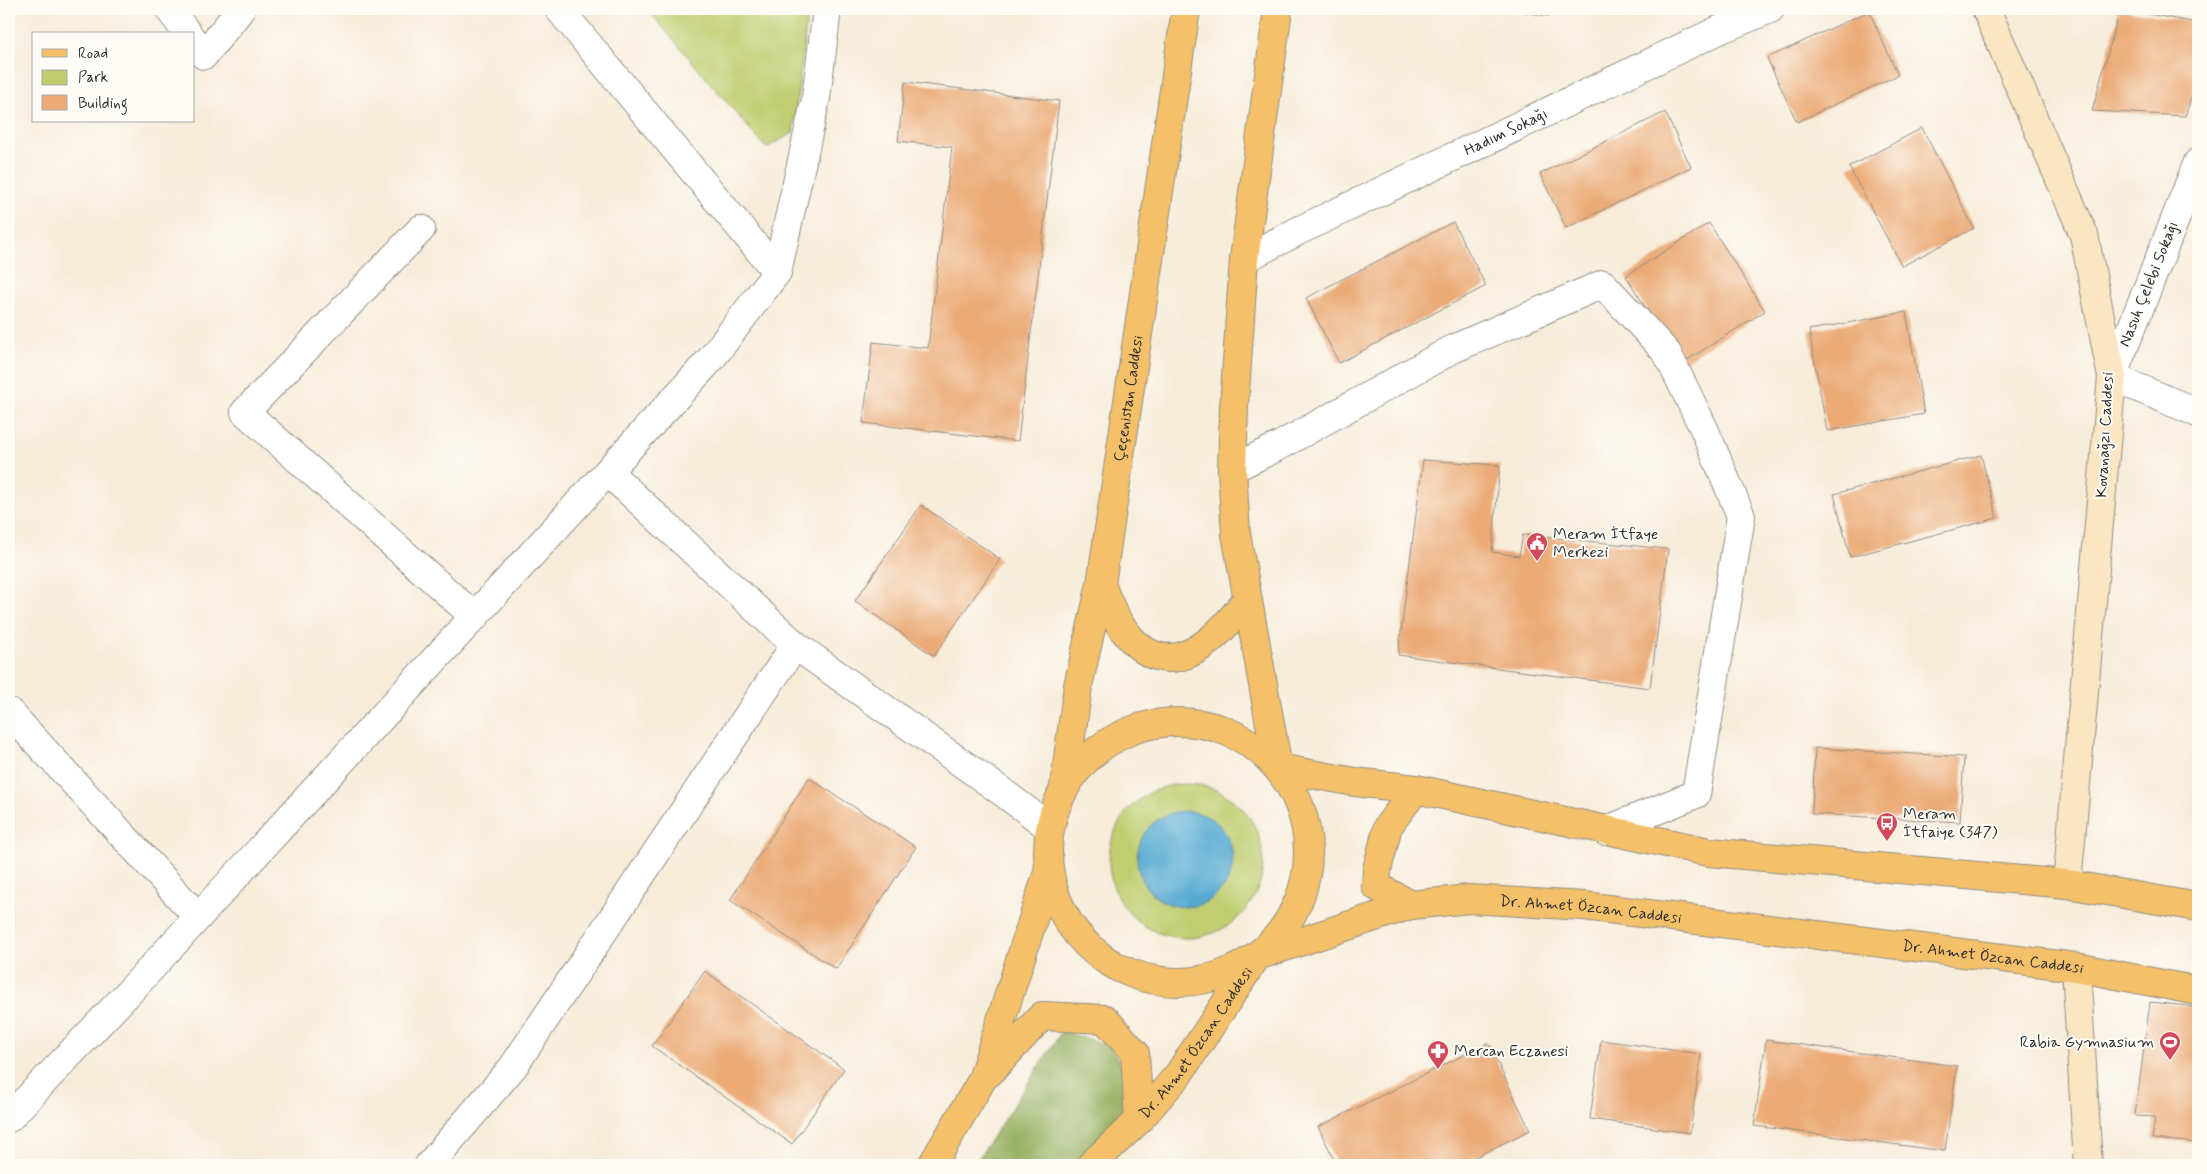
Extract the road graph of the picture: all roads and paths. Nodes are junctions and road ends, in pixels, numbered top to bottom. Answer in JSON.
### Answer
{"nodes":[{"id":1,"x":169,"y":9,"type":"edge"},
{"id":2,"x":242,"y":9,"type":"edge"},
{"id":3,"x":560,"y":9,"type":"edge"},
{"id":4,"x":826,"y":9,"type":"edge"},
{"id":5,"x":1186,"y":9,"type":"edge"},
{"id":6,"x":1278,"y":9,"type":"edge"},
{"id":7,"x":1770,"y":9,"type":"edge"},
{"id":8,"x":1986,"y":9,"type":"edge"},
{"id":9,"x":187,"y":32,"type":"edge"},
{"id":10,"x":195,"y":43,"type":"edge"},
{"id":11,"x":2198,"y":162,"type":"edge"},
{"id":12,"x":421,"y":229,"type":"dead end"},
{"id":13,"x":1244,"y":259,"type":"junction"},
{"id":14,"x":777,"y":272,"type":"junction"},
{"id":15,"x":2112,"y":377,"type":"junction"},
{"id":16,"x":2198,"y":413,"type":"edge"},
{"id":17,"x":1232,"y":469,"type":"junction"},
{"id":18,"x":608,"y":472,"type":"junction"},
{"id":19,"x":1100,"y":584,"type":"junction"},
{"id":20,"x":1247,"y":599,"type":"junction"},
{"id":21,"x":475,"y":617,"type":"junction"},
{"id":22,"x":796,"y":645,"type":"junction"},
{"id":23,"x":9,"y":712,"type":"edge"},
{"id":24,"x":1278,"y":768,"type":"junction"},
{"id":25,"x":1064,"y":788,"type":"junction"},
{"id":26,"x":1416,"y":789,"type":"junction"},
{"id":27,"x":1049,"y":827,"type":"junction"},
{"id":28,"x":1605,"y":830,"type":"junction"},
{"id":29,"x":1048,"y":872,"type":"junction"},
{"id":30,"x":2067,"y":884,"type":"junction"},
{"id":31,"x":1411,"y":905,"type":"junction"},
{"id":32,"x":2198,"y":907,"type":"edge"},
{"id":33,"x":198,"y":917,"type":"junction"},
{"id":34,"x":1257,"y":956,"type":"junction"},
{"id":35,"x":2076,"y":967,"type":"junction"},
{"id":36,"x":2198,"y":992,"type":"edge"},
{"id":37,"x":982,"y":1080,"type":"junction"},
{"id":38,"x":11,"y":1112,"type":"edge"},
{"id":39,"x":1139,"y":1120,"type":"junction"},
{"id":40,"x":429,"y":1165,"type":"edge"},
{"id":41,"x":932,"y":1165,"type":"edge"},
{"id":42,"x":1091,"y":1165,"type":"edge"},
{"id":43,"x":2088,"y":1165,"type":"edge"}],
"edges":[{"from":1,"to":9,"type":"street"},
{"from":2,"to":10,"type":"street"},
{"from":3,"to":14,"type":"street"},
{"from":4,"to":14,"type":"street"},
{"from":5,"to":19,"type":"main road","name":"Çeçenistan Caddesi"},
{"from":6,"to":13,"type":"main road"},
{"from":7,"to":13,"type":"street","name":"Hadım Sokağı"},
{"from":8,"to":15,"type":"street","name":"Kovanağzı Caddesi"},
{"from":11,"to":15,"type":"street","name":"Nasuh Çelebi Sokağı"},
{"from":12,"to":21,"type":"street"},
{"from":13,"to":17,"type":"main road"},
{"from":14,"to":18,"type":"street"},
{"from":15,"to":16,"type":"street"},
{"from":15,"to":30,"type":"street","name":"Kovanağzı Caddesi"},
{"from":17,"to":20,"type":"main road"},
{"from":17,"to":28,"type":"street"},
{"from":18,"to":21,"type":"street"},
{"from":18,"to":22,"type":"street"},
{"from":19,"to":20,"type":"main road"},
{"from":19,"to":25,"type":"main road","name":"Çeçenistan Caddesi"},
{"from":20,"to":24,"type":"main road"},
{"from":21,"to":33,"type":"street"},
{"from":22,"to":27,"type":"street"},
{"from":22,"to":40,"type":"street"},
{"from":23,"to":33,"type":"street"},
{"from":24,"to":25,"type":"main road"},
{"from":24,"to":26,"type":"main road"},
{"from":24,"to":34,"type":"main road"},
{"from":25,"to":27,"type":"main road"},
{"from":26,"to":28,"type":"main road"},
{"from":26,"to":31,"type":"main road"},
{"from":27,"to":29,"type":"main road"},
{"from":28,"to":30,"type":"main road"},
{"from":29,"to":34,"type":"main road"},
{"from":29,"to":37,"type":"main road"},
{"from":30,"to":32,"type":"main road"},
{"from":31,"to":34,"type":"main road","name":"Dr. Ahmet Özcan Caddesi"},
{"from":31,"to":35,"type":"main road","name":"Dr. Ahmet Özcan Caddesi"},
{"from":33,"to":38,"type":"street"},
{"from":34,"to":39,"type":"main road","name":"Dr. Ahmet Özcan Caddesi"},
{"from":35,"to":36,"type":"main road","name":"Dr. Ahmet Özcan Caddesi"},
{"from":35,"to":43,"type":"street"},
{"from":37,"to":39,"type":"main road"},
{"from":37,"to":41,"type":"main road"},
{"from":39,"to":42,"type":"main road","name":"Dr. Ahmet Özcan Caddesi"}]}
